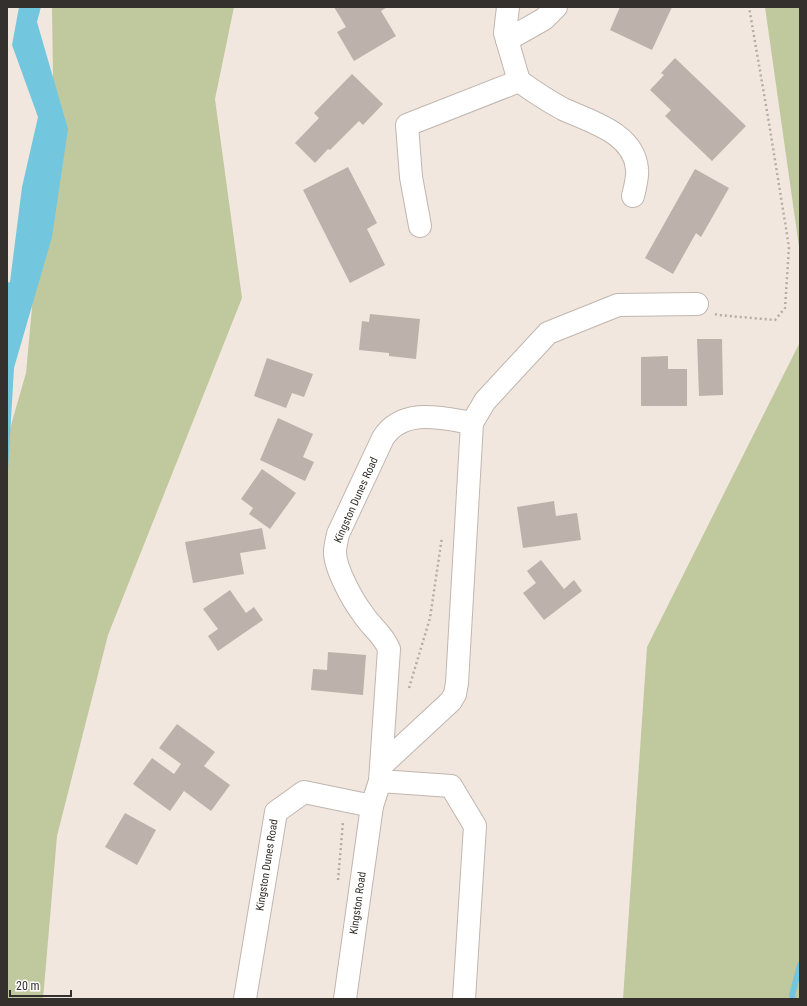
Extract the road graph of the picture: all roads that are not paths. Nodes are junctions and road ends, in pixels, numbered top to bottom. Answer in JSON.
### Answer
{"nodes":[{"id":1,"x":508,"y":7,"type":"edge"},
{"id":2,"x":556,"y":7,"type":"edge"},
{"id":3,"x":507,"y":40,"type":"junction"},
{"id":4,"x":519,"y":81,"type":"junction"},
{"id":5,"x":633,"y":196,"type":"dead end"},
{"id":6,"x":420,"y":226,"type":"dead end"},
{"id":7,"x":697,"y":304,"type":"road end"},
{"id":8,"x":472,"y":423,"type":"junction"},
{"id":9,"x":381,"y":773,"type":"junction"},
{"id":10,"x":372,"y":806,"type":"junction"},
{"id":11,"x":245,"y":999,"type":"edge"},
{"id":12,"x":345,"y":999,"type":"edge"},
{"id":13,"x":464,"y":999,"type":"edge"}],
"edges":[{"from":1,"to":3,"type":"street"},
{"from":2,"to":3,"type":"street"},
{"from":3,"to":4,"type":"street"},
{"from":4,"to":5,"type":"street"},
{"from":4,"to":6,"type":"street"},
{"from":7,"to":8,"type":"street","name":"Kingston Dunes Road"},
{"from":8,"to":9,"type":"street","name":"Kingston Dunes Road"},
{"from":8,"to":9,"type":"street","name":"Kingston Dunes Road"},
{"from":9,"to":10,"type":"street","name":"Kingston Dunes Road"},
{"from":9,"to":13,"type":"street"},
{"from":10,"to":11,"type":"street","name":"Kingston Dunes Road"},
{"from":10,"to":12,"type":"street","name":"Kingston Road"}]}
